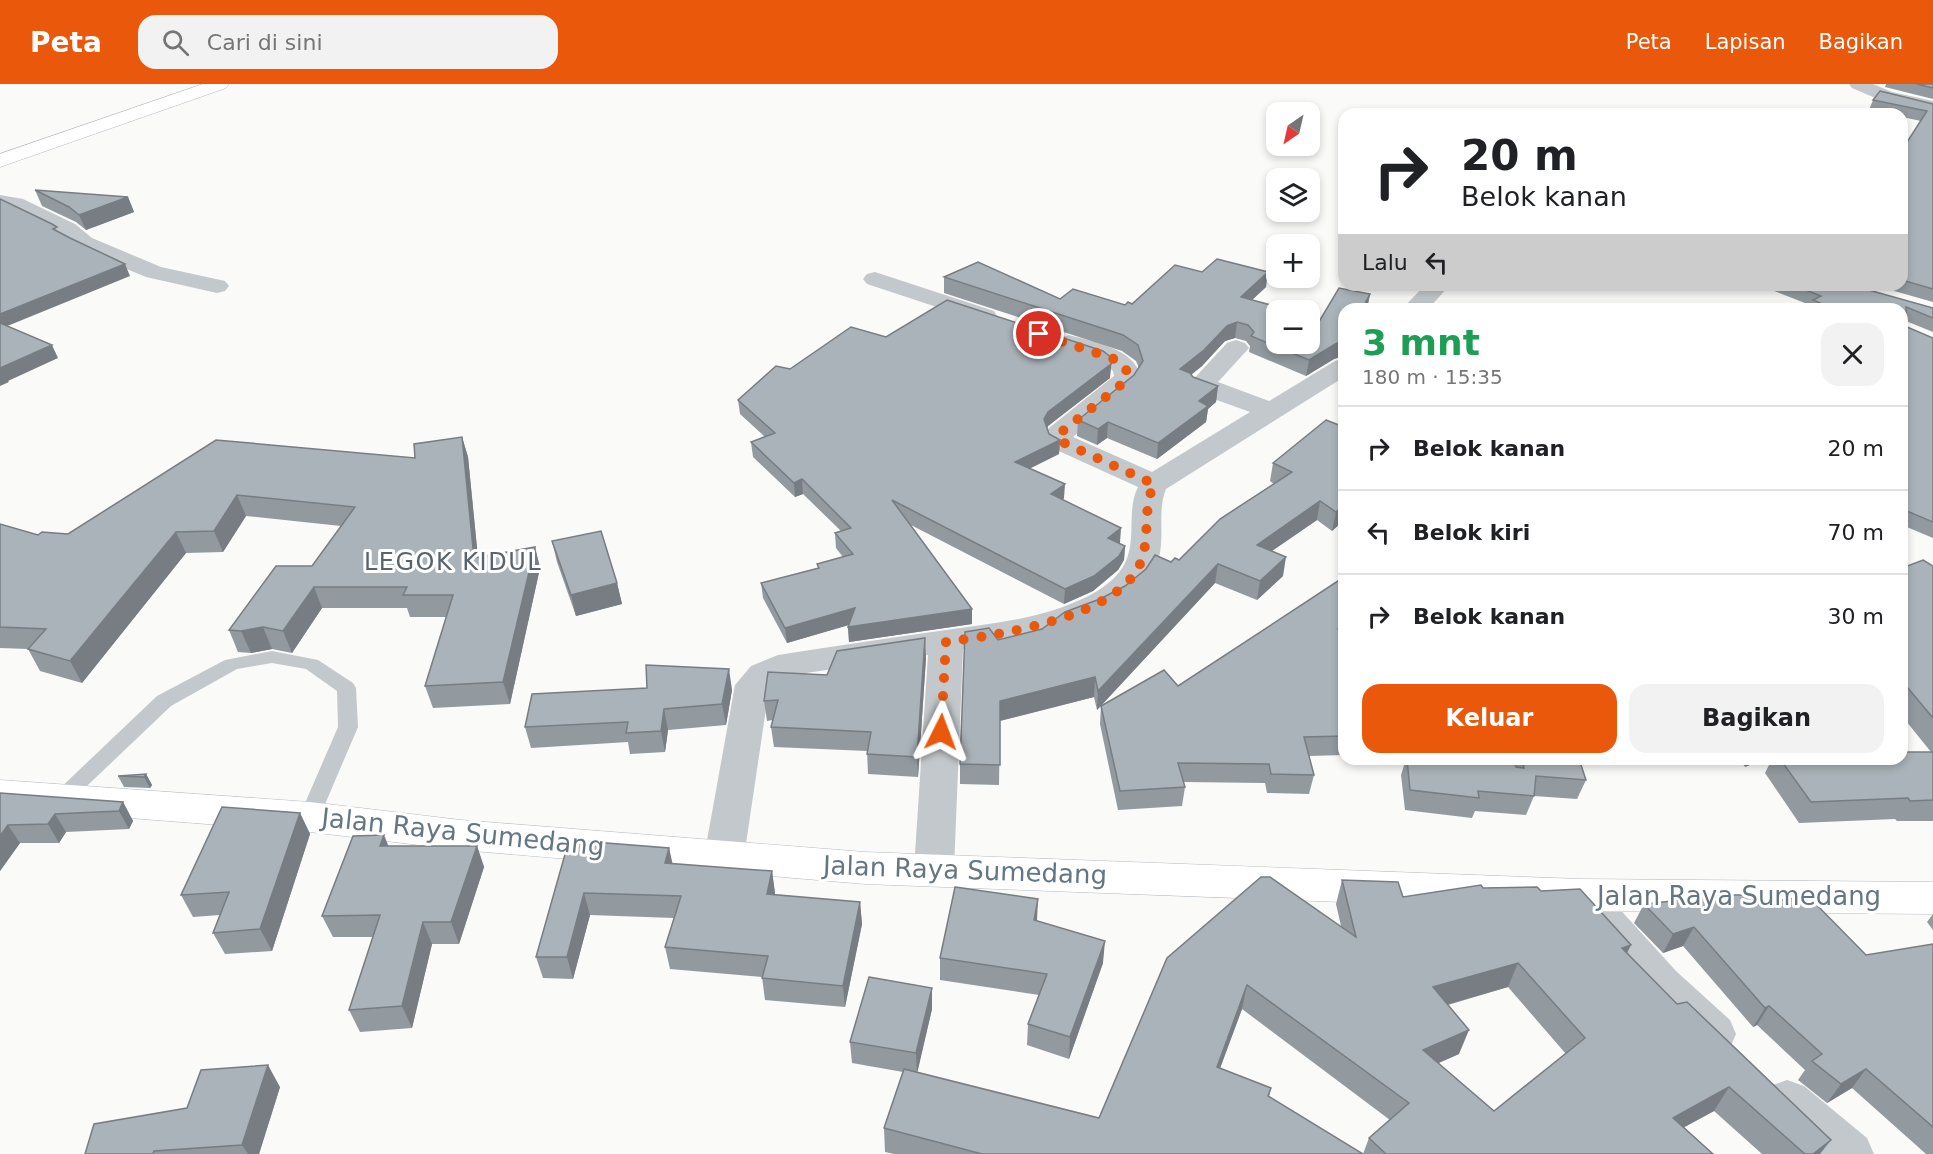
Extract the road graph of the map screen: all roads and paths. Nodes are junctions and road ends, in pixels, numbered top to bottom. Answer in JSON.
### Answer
{"nodes":[{"id":1,"x":220,"y":84,"type":"edge"},
{"id":2,"x":1858,"y":84,"type":"edge"},
{"id":3,"x":1933,"y":107,"type":"edge"},
{"id":4,"x":0,"y":161,"type":"edge"},
{"id":5,"x":0,"y":201,"type":"edge"},
{"id":6,"x":875,"y":279,"type":"dead end"},
{"id":7,"x":217,"y":286,"type":"dead end"},
{"id":8,"x":1432,"y":291,"type":"edge"},
{"id":9,"x":1420,"y":303,"type":"edge"},
{"id":10,"x":1010,"y":324,"type":"edge"},
{"id":11,"x":1041,"y":335,"type":"edge"},
{"id":12,"x":1236,"y":348,"type":"dead end"},
{"id":13,"x":1338,"y":370,"type":"edge"},
{"id":14,"x":1272,"y":411,"type":"junction"},
{"id":15,"x":1154,"y":484,"type":"junction"},
{"id":16,"x":946,"y":642,"type":"junction"},
{"id":17,"x":0,"y":794,"type":"edge"},
{"id":18,"x":62,"y":798,"type":"junction"},
{"id":19,"x":310,"y":817,"type":"junction"},
{"id":20,"x":724,"y":857,"type":"junction"},
{"id":21,"x":934,"y":869,"type":"junction"},
{"id":22,"x":1580,"y":895,"type":"junction"},
{"id":23,"x":1933,"y":898,"type":"edge"},
{"id":24,"x":1850,"y":1154,"type":"edge"}],
"edges":[{"from":1,"to":4,"type":"main road"},
{"from":2,"to":3,"type":"street"},
{"from":5,"to":7,"type":"street"},
{"from":6,"to":10,"type":"street"},
{"from":8,"to":9,"type":"street"},
{"from":11,"to":15,"type":"street"},
{"from":12,"to":14,"type":"street"},
{"from":13,"to":14,"type":"street"},
{"from":14,"to":15,"type":"street"},
{"from":15,"to":16,"type":"street"},
{"from":16,"to":20,"type":"street"},
{"from":16,"to":21,"type":"street"},
{"from":17,"to":18,"type":"main road","name":"Jalan Raya Sumedang"},
{"from":18,"to":19,"type":"main road","name":"Jalan Raya Sumedang"},
{"from":18,"to":19,"type":"lane"},
{"from":19,"to":20,"type":"main road","name":"Jalan Raya Sumedang"},
{"from":20,"to":21,"type":"main road","name":"Jalan Raya Sumedang"},
{"from":21,"to":22,"type":"main road","name":"Jalan Raya Sumedang"},
{"from":22,"to":23,"type":"main road","name":"Jalan Raya Sumedang"},
{"from":22,"to":24,"type":"street"}]}
